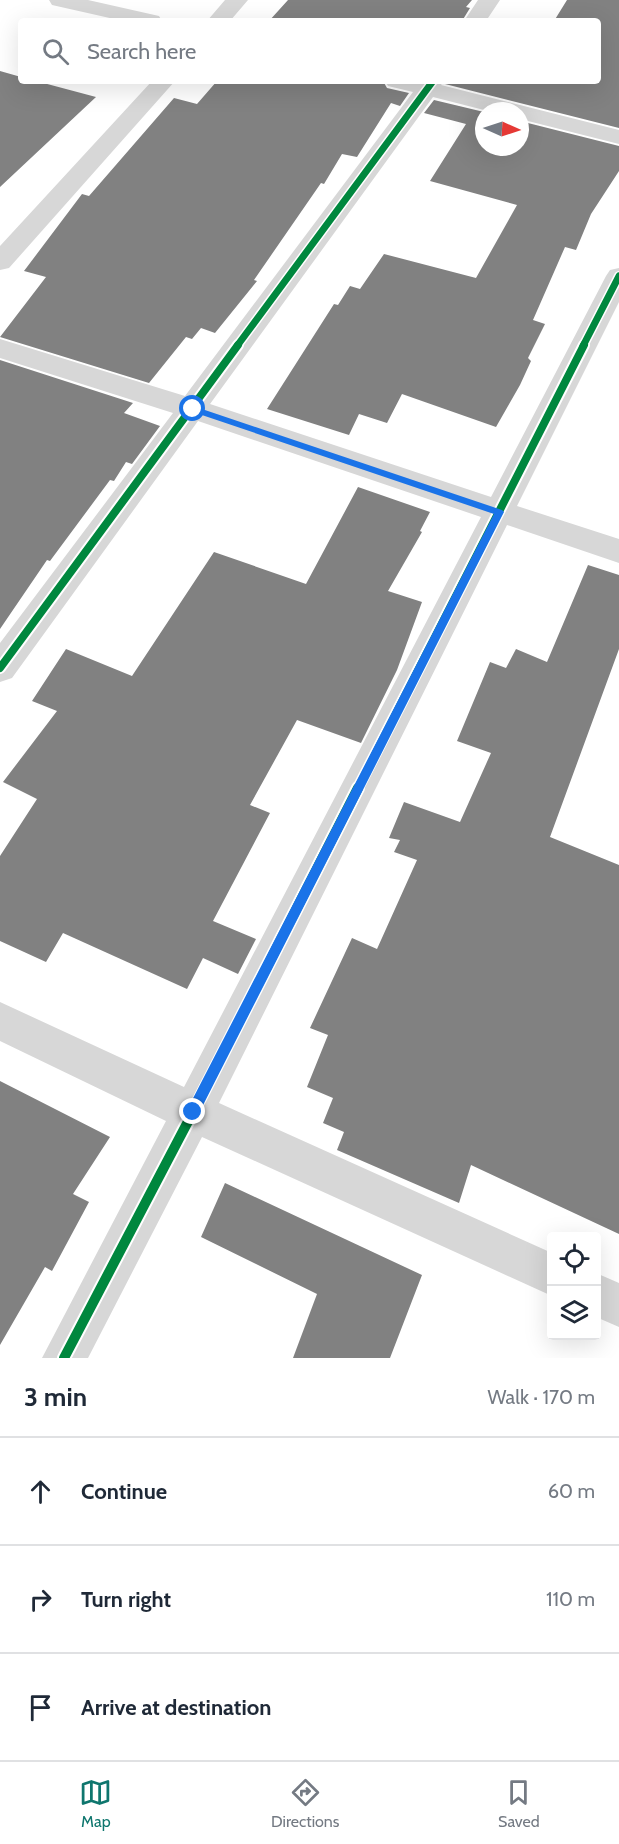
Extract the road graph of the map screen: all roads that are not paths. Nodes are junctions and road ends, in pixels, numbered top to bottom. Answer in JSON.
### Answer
{"nodes":[{"id":1,"x":60,"y":0,"type":"edge"},
{"id":2,"x":237,"y":0,"type":"edge"},
{"id":3,"x":489,"y":0,"type":"edge"},
{"id":4,"x":138,"y":18,"type":"edge"},
{"id":5,"x":221,"y":18,"type":"edge"},
{"id":6,"x":477,"y":18,"type":"edge"},
{"id":7,"x":161,"y":84,"type":"edge"},
{"id":8,"x":430,"y":85,"type":"edge"},
{"id":9,"x":485,"y":102,"type":"edge"},
{"id":10,"x":529,"y":115,"type":"edge"},
{"id":11,"x":619,"y":137,"type":"edge"},
{"id":12,"x":0,"y":262,"type":"edge"},
{"id":13,"x":619,"y":276,"type":"edge"},
{"id":14,"x":0,"y":348,"type":"edge"},
{"id":15,"x":193,"y":409,"type":"junction"},
{"id":16,"x":499,"y":512,"type":"junction"},
{"id":17,"x":619,"y":551,"type":"edge"},
{"id":18,"x":0,"y":668,"type":"edge"},
{"id":19,"x":0,"y":1021,"type":"edge"},
{"id":20,"x":193,"y":1112,"type":"junction"},
{"id":21,"x":547,"y":1273,"type":"edge"},
{"id":22,"x":601,"y":1297,"type":"edge"},
{"id":23,"x":619,"y":1305,"type":"edge"},
{"id":24,"x":64,"y":1358,"type":"edge"}],
"edges":[{"from":1,"to":4,"type":"street"},
{"from":2,"to":5,"type":"street"},
{"from":3,"to":6,"type":"street"},
{"from":7,"to":12,"type":"street"},
{"from":8,"to":9,"type":"street"},
{"from":8,"to":15,"type":"street"},
{"from":10,"to":11,"type":"street"},
{"from":13,"to":16,"type":"street"},
{"from":14,"to":15,"type":"street"},
{"from":15,"to":16,"type":"street"},
{"from":15,"to":18,"type":"street"},
{"from":16,"to":17,"type":"street"},
{"from":16,"to":20,"type":"street"},
{"from":19,"to":20,"type":"street"},
{"from":20,"to":21,"type":"street"},
{"from":20,"to":24,"type":"street"},
{"from":22,"to":23,"type":"street"}]}
